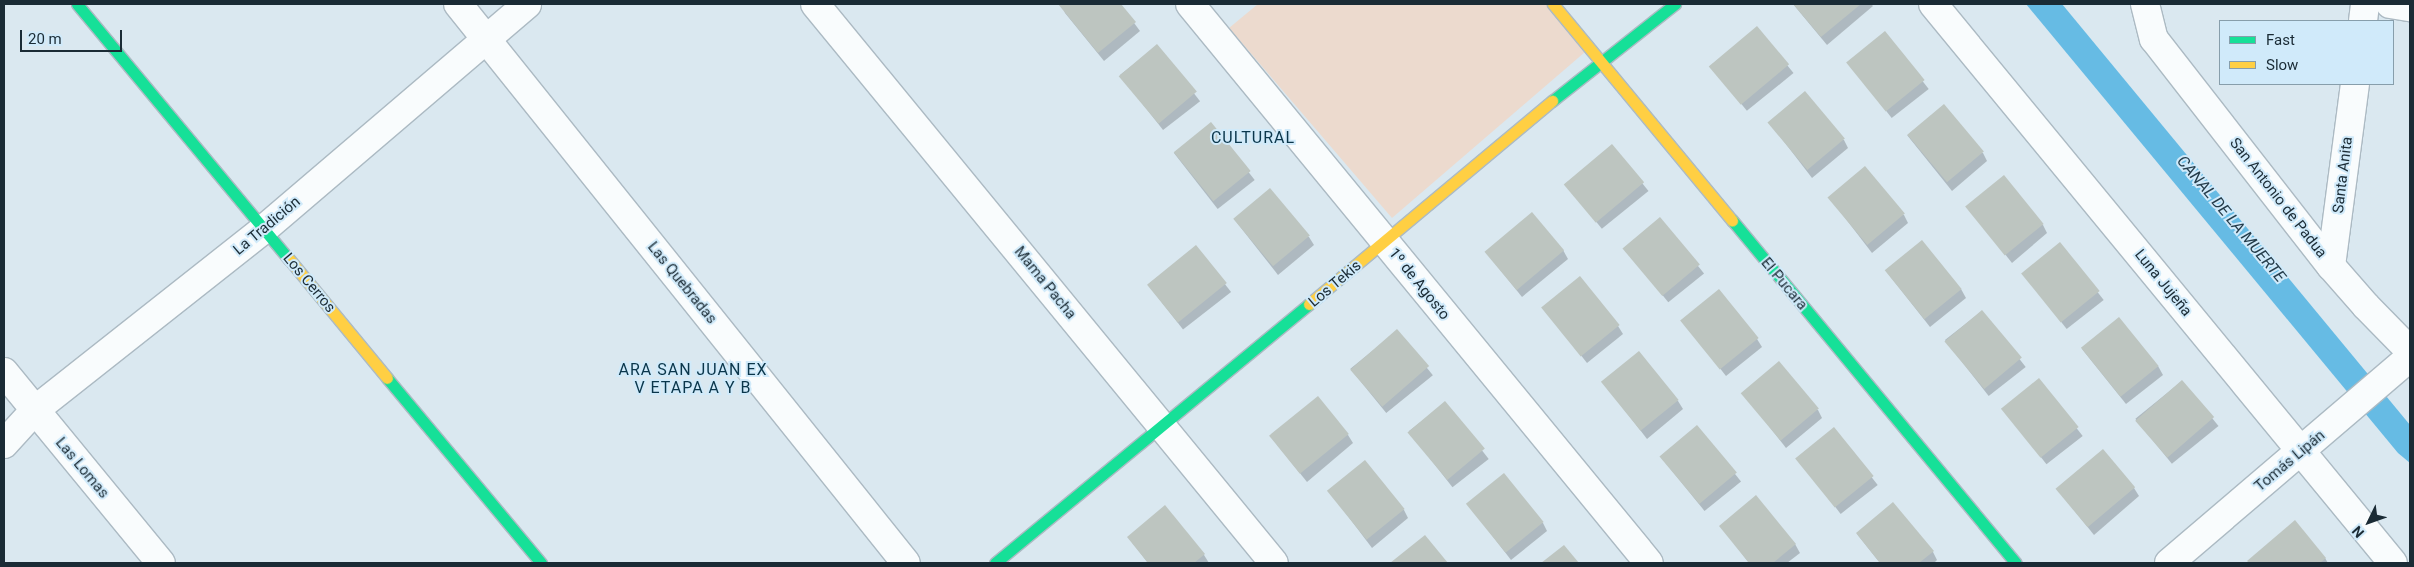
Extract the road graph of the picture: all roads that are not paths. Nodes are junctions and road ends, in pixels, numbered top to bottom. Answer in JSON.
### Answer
{"nodes":[{"id":1,"x":77,"y":4,"type":"edge"},
{"id":2,"x":458,"y":4,"type":"edge"},
{"id":3,"x":527,"y":4,"type":"edge"},
{"id":4,"x":815,"y":4,"type":"edge"},
{"id":5,"x":1190,"y":4,"type":"edge"},
{"id":6,"x":1553,"y":4,"type":"edge"},
{"id":7,"x":1675,"y":4,"type":"edge"},
{"id":8,"x":1933,"y":4,"type":"edge"},
{"id":9,"x":2145,"y":4,"type":"edge"},
{"id":10,"x":2365,"y":4,"type":"edge"},
{"id":11,"x":2390,"y":4,"type":"edge"},
{"id":12,"x":2410,"y":7,"type":"edge"},
{"id":13,"x":2362,"y":20,"type":"edge"},
{"id":14,"x":486,"y":37,"type":"junction"},
{"id":15,"x":1600,"y":61,"type":"junction"},
{"id":16,"x":2355,"y":85,"type":"edge"},
{"id":17,"x":264,"y":229,"type":"junction"},
{"id":18,"x":1384,"y":242,"type":"junction"},
{"id":19,"x":2332,"y":266,"type":"junction"},
{"id":20,"x":2410,"y":352,"type":"edge"},
{"id":21,"x":2410,"y":357,"type":"edge"},
{"id":22,"x":4,"y":372,"type":"edge"},
{"id":23,"x":35,"y":410,"type":"junction"},
{"id":24,"x":1163,"y":426,"type":"junction"},
{"id":25,"x":4,"y":444,"type":"edge"},
{"id":26,"x":2301,"y":452,"type":"junction"},
{"id":27,"x":161,"y":563,"type":"edge"},
{"id":28,"x":541,"y":563,"type":"edge"},
{"id":29,"x":906,"y":563,"type":"edge"},
{"id":30,"x":994,"y":563,"type":"edge"},
{"id":31,"x":1274,"y":563,"type":"edge"},
{"id":32,"x":1648,"y":563,"type":"edge"},
{"id":33,"x":2016,"y":563,"type":"edge"},
{"id":34,"x":2169,"y":563,"type":"edge"},
{"id":35,"x":2393,"y":563,"type":"edge"}],
"edges":[{"from":1,"to":17,"type":"street","name":"Los Cerros"},
{"from":2,"to":14,"type":"street","name":"Las Quebradas"},
{"from":3,"to":14,"type":"street","name":"La Tradición"},
{"from":4,"to":24,"type":"street","name":"Mama Pacha"},
{"from":5,"to":18,"type":"street","name":"1º de Agosto"},
{"from":6,"to":15,"type":"street","name":"El Pucara"},
{"from":7,"to":15,"type":"street","name":"Los Tekis"},
{"from":8,"to":26,"type":"street","name":"Luna Jujeña"},
{"from":9,"to":19,"type":"street","name":"San Antonio de Padua"},
{"from":10,"to":13,"type":"street"},
{"from":11,"to":12,"type":"street"},
{"from":14,"to":17,"type":"street","name":"La Tradición"},
{"from":14,"to":29,"type":"street","name":"Las Quebradas"},
{"from":15,"to":18,"type":"street","name":"Los Tekis"},
{"from":15,"to":33,"type":"street","name":"El Pucara"},
{"from":16,"to":19,"type":"street","name":"Santa Anita"},
{"from":17,"to":23,"type":"street","name":"La Tradición"},
{"from":17,"to":28,"type":"street","name":"Los Cerros"},
{"from":18,"to":24,"type":"street","name":"Los Tekis"},
{"from":18,"to":32,"type":"street","name":"1º de Agosto"},
{"from":19,"to":20,"type":"street","name":"San Antonio de Padua"},
{"from":21,"to":26,"type":"street","name":"Tomás Lipán"},
{"from":22,"to":23,"type":"street","name":"Las Lomas"},
{"from":23,"to":25,"type":"street","name":"La Tradición"},
{"from":23,"to":27,"type":"street","name":"Las Lomas"},
{"from":24,"to":30,"type":"street","name":"Los Tekis"},
{"from":24,"to":31,"type":"street","name":"Mama Pacha"},
{"from":26,"to":34,"type":"street","name":"Tomás Lipán"},
{"from":26,"to":35,"type":"street","name":"Luna Jujeña"}]}
